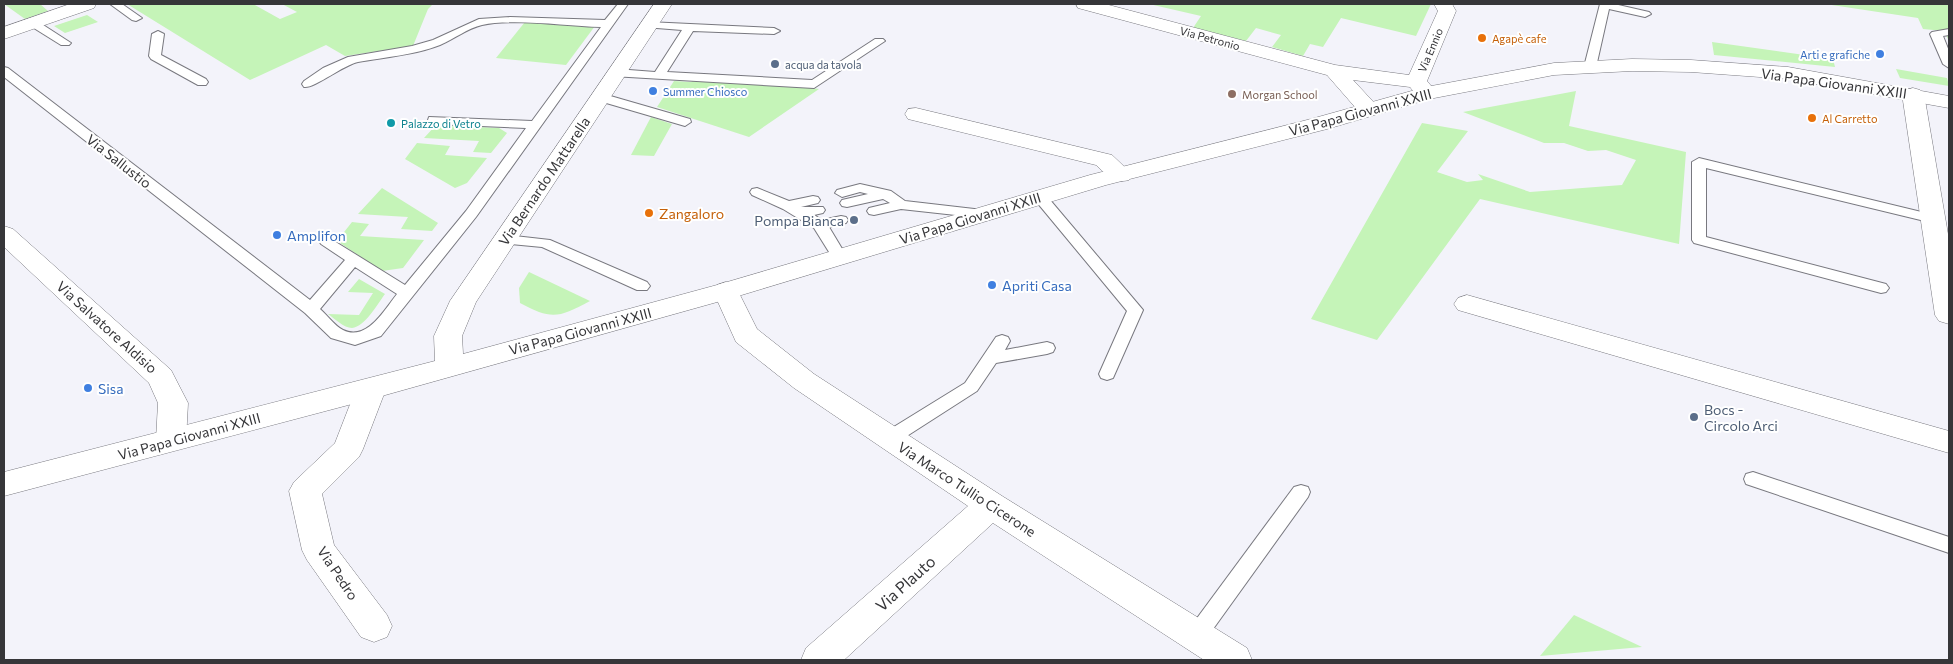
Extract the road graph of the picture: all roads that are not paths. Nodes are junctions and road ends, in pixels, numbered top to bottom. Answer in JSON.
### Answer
{"nodes":[{"id":1,"x":87,"y":4,"type":"edge"},
{"id":2,"x":115,"y":4,"type":"edge"},
{"id":3,"x":623,"y":4,"type":"edge"},
{"id":4,"x":663,"y":4,"type":"edge"},
{"id":5,"x":1086,"y":4,"type":"edge"},
{"id":6,"x":1443,"y":4,"type":"edge"},
{"id":7,"x":1645,"y":14,"type":"dead end"},
{"id":8,"x":136,"y":18,"type":"dead end"},
{"id":9,"x":33,"y":23,"type":"junction"},
{"id":10,"x":608,"y":24,"type":"junction"},
{"id":11,"x":648,"y":25,"type":"junction"},
{"id":12,"x":690,"y":27,"type":"junction"},
{"id":13,"x":774,"y":31,"type":"dead end"},
{"id":14,"x":1949,"y":32,"type":"edge"},
{"id":15,"x":4,"y":33,"type":"edge"},
{"id":16,"x":158,"y":34,"type":"dead end"},
{"id":17,"x":878,"y":41,"type":"dead end"},
{"id":18,"x":65,"y":43,"type":"dead end"},
{"id":19,"x":1949,"y":64,"type":"edge"},
{"id":20,"x":1590,"y":66,"type":"junction"},
{"id":21,"x":4,"y":71,"type":"edge"},
{"id":22,"x":1334,"y":72,"type":"junction"},
{"id":23,"x":616,"y":73,"type":"junction"},
{"id":24,"x":659,"y":75,"type":"junction"},
{"id":25,"x":202,"y":82,"type":"dead end"},
{"id":26,"x":308,"y":84,"type":"dead end"},
{"id":27,"x":1421,"y":88,"type":"junction"},
{"id":28,"x":1912,"y":94,"type":"junction"},
{"id":29,"x":600,"y":97,"type":"junction"},
{"id":30,"x":1362,"y":101,"type":"junction"},
{"id":31,"x":1949,"y":102,"type":"edge"},
{"id":32,"x":916,"y":114,"type":"dead end"},
{"id":33,"x":434,"y":120,"type":"dead end"},
{"id":34,"x":685,"y":122,"type":"dead end"},
{"id":35,"x":535,"y":125,"type":"junction"},
{"id":36,"x":1121,"y":174,"type":"junction"},
{"id":37,"x":757,"y":192,"type":"dead end"},
{"id":38,"x":1040,"y":197,"type":"junction"},
{"id":39,"x":844,"y":198,"type":"dead end"},
{"id":40,"x":901,"y":205,"type":"junction"},
{"id":41,"x":794,"y":210,"type":"junction"},
{"id":42,"x":817,"y":212,"type":"junction"},
{"id":43,"x":874,"y":212,"type":"dead end"},
{"id":44,"x":983,"y":214,"type":"junction"},
{"id":45,"x":1933,"y":219,"type":"junction"},
{"id":46,"x":841,"y":220,"type":"dead end"},
{"id":47,"x":4,"y":234,"type":"edge"},
{"id":48,"x":505,"y":240,"type":"junction"},
{"id":49,"x":326,"y":242,"type":"dead end"},
{"id":50,"x":839,"y":257,"type":"junction"},
{"id":51,"x":354,"y":259,"type":"junction"},
{"id":52,"x":642,"y":286,"type":"dead end"},
{"id":53,"x":1881,"y":288,"type":"dead end"},
{"id":54,"x":726,"y":291,"type":"junction"},
{"id":55,"x":408,"y":294,"type":"junction"},
{"id":56,"x":1467,"y":304,"type":"dead end"},
{"id":57,"x":311,"y":309,"type":"junction"},
{"id":58,"x":1949,"y":315,"type":"edge"},
{"id":59,"x":1002,"y":341,"type":"dead end"},
{"id":60,"x":1047,"y":348,"type":"dead end"},
{"id":61,"x":991,"y":358,"type":"junction"},
{"id":62,"x":448,"y":367,"type":"junction"},
{"id":63,"x":1107,"y":374,"type":"dead end"},
{"id":64,"x":371,"y":389,"type":"junction"},
{"id":65,"x":890,"y":438,"type":"junction"},
{"id":66,"x":171,"y":440,"type":"junction"},
{"id":67,"x":1949,"y":442,"type":"edge"},
{"id":68,"x":1753,"y":479,"type":"dead end"},
{"id":69,"x":4,"y":484,"type":"edge"},
{"id":70,"x":1301,"y":492,"type":"dead end"},
{"id":71,"x":991,"y":505,"type":"junction"},
{"id":72,"x":1949,"y":544,"type":"edge"},
{"id":73,"x":374,"y":626,"type":"dead end"},
{"id":74,"x":1196,"y":636,"type":"junction"},
{"id":75,"x":819,"y":660,"type":"edge"},
{"id":76,"x":1234,"y":660,"type":"edge"}],
"edges":[{"from":1,"to":9,"type":"street"},
{"from":2,"to":8,"type":"lane"},
{"from":3,"to":10,"type":"lane","name":"Via Sallustio"},
{"from":4,"to":11,"type":"street","name":"Via Bernardo Mattarella"},
{"from":5,"to":22,"type":"street","name":"Via Petronio"},
{"from":6,"to":27,"type":"street","name":"Via Ennio"},
{"from":7,"to":20,"type":"lane"},
{"from":9,"to":15,"type":"street"},
{"from":9,"to":18,"type":"lane"},
{"from":10,"to":26,"type":"lane"},
{"from":10,"to":35,"type":"lane","name":"Via Sallustio"},
{"from":11,"to":12,"type":"lane"},
{"from":11,"to":23,"type":"street","name":"Via Bernardo Mattarella"},
{"from":12,"to":13,"type":"lane"},
{"from":12,"to":24,"type":"lane"},
{"from":14,"to":19,"type":"lane"},
{"from":16,"to":25,"type":"lane"},
{"from":17,"to":24,"type":"lane"},
{"from":20,"to":27,"type":"street","name":"Via Papa Giovanni XXIII"},
{"from":20,"to":28,"type":"street","name":"Via Papa Giovanni XXIII"},
{"from":21,"to":57,"type":"lane","name":"Via Sallustio"},
{"from":22,"to":27,"type":"street","name":"Via Petronio"},
{"from":22,"to":30,"type":"street","name":"Via Petronio"},
{"from":23,"to":24,"type":"lane"},
{"from":23,"to":29,"type":"street","name":"Via Bernardo Mattarella"},
{"from":27,"to":30,"type":"street","name":"Via Papa Giovanni XXIII"},
{"from":28,"to":31,"type":"street","name":"Via Papa Giovanni XXIII"},
{"from":28,"to":45,"type":"street"},
{"from":29,"to":34,"type":"lane"},
{"from":29,"to":48,"type":"street","name":"Via Bernardo Mattarella"},
{"from":30,"to":36,"type":"street","name":"Via Papa Giovanni XXIII"},
{"from":32,"to":36,"type":"street"},
{"from":33,"to":35,"type":"lane"},
{"from":35,"to":55,"type":"lane","name":"Via Sallustio"},
{"from":36,"to":38,"type":"street","name":"Via Papa Giovanni XXIII"},
{"from":37,"to":41,"type":"lane"},
{"from":38,"to":44,"type":"street","name":"Via Papa Giovanni XXIII"},
{"from":38,"to":63,"type":"lane"},
{"from":39,"to":40,"type":"lane"},
{"from":40,"to":43,"type":"lane"},
{"from":40,"to":44,"type":"lane"},
{"from":41,"to":42,"type":"lane"},
{"from":41,"to":42,"type":"lane"},
{"from":42,"to":46,"type":"lane"},
{"from":42,"to":50,"type":"lane"},
{"from":44,"to":50,"type":"street","name":"Via Papa Giovanni XXIII"},
{"from":45,"to":53,"type":"lane"},
{"from":45,"to":58,"type":"street"},
{"from":47,"to":66,"type":"street","name":"Via Salvatore Aldisio"},
{"from":48,"to":52,"type":"lane"},
{"from":48,"to":62,"type":"street","name":"Via Bernardo Mattarella"},
{"from":49,"to":51,"type":"lane"},
{"from":50,"to":54,"type":"street","name":"Via Papa Giovanni XXIII"},
{"from":51,"to":55,"type":"lane"},
{"from":51,"to":57,"type":"lane"},
{"from":54,"to":62,"type":"street","name":"Via Papa Giovanni XXIII"},
{"from":54,"to":65,"type":"street","name":"Via Marco Tullio Cicerone"},
{"from":55,"to":57,"type":"lane","name":"Via Sallustio"},
{"from":56,"to":67,"type":"street"},
{"from":59,"to":61,"type":"lane"},
{"from":60,"to":61,"type":"lane"},
{"from":61,"to":65,"type":"lane"},
{"from":62,"to":64,"type":"street","name":"Via Papa Giovanni XXIII"},
{"from":64,"to":66,"type":"street","name":"Via Papa Giovanni XXIII"},
{"from":64,"to":73,"type":"street","name":"Via Pedro"},
{"from":65,"to":71,"type":"street","name":"Via Marco Tullio Cicerone"},
{"from":66,"to":69,"type":"street","name":"Via Papa Giovanni XXIII"},
{"from":68,"to":72,"type":"lane"},
{"from":70,"to":74,"type":"lane"},
{"from":71,"to":74,"type":"street","name":"Via Marco Tullio Cicerone"},
{"from":71,"to":75,"type":"street","name":"Via Plauto"},
{"from":74,"to":76,"type":"street","name":"Via Marco Tullio Cicerone"}]}
